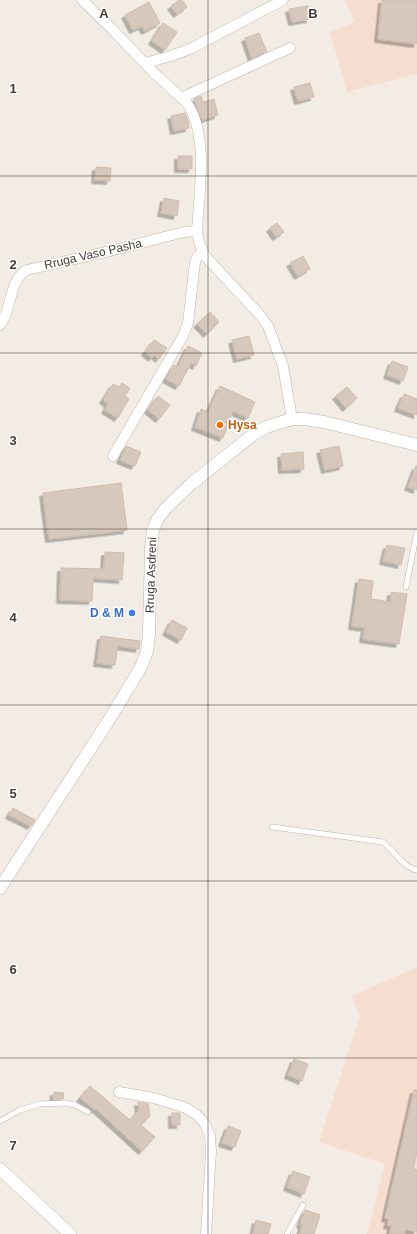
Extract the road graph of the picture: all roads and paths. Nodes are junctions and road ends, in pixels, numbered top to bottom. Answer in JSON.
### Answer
{"nodes":[{"id":1,"x":82,"y":0,"type":"edge"},
{"id":2,"x":283,"y":0,"type":"edge"},
{"id":3,"x":290,"y":48,"type":"dead end"},
{"id":4,"x":145,"y":63,"type":"junction"},
{"id":5,"x":182,"y":98,"type":"junction"},
{"id":6,"x":197,"y":231,"type":"junction"},
{"id":7,"x":204,"y":254,"type":"junction"},
{"id":8,"x":0,"y":325,"type":"edge"},
{"id":9,"x":292,"y":419,"type":"junction"},
{"id":10,"x":417,"y":445,"type":"edge"},
{"id":11,"x":112,"y":456,"type":"dead end"},
{"id":12,"x":417,"y":532,"type":"edge"},
{"id":13,"x":406,"y":586,"type":"dead end"},
{"id":14,"x":272,"y":827,"type":"dead end"},
{"id":15,"x":417,"y":870,"type":"edge"},
{"id":16,"x":0,"y":888,"type":"edge"},
{"id":17,"x":119,"y":1092,"type":"dead end"},
{"id":18,"x":88,"y":1112,"type":"dead end"},
{"id":19,"x":0,"y":1120,"type":"edge"},
{"id":20,"x":0,"y":1169,"type":"edge"},
{"id":21,"x":303,"y":1205,"type":"dead end"},
{"id":22,"x":70,"y":1234,"type":"edge"},
{"id":23,"x":206,"y":1234,"type":"edge"},
{"id":24,"x":287,"y":1234,"type":"edge"}],
"edges":[{"from":1,"to":4,"type":"street"},
{"from":2,"to":4,"type":"street"},
{"from":3,"to":5,"type":"street"},
{"from":4,"to":5,"type":"street"},
{"from":5,"to":6,"type":"street"},
{"from":6,"to":7,"type":"street"},
{"from":6,"to":8,"type":"street","name":"Rruga Vaso Pasha"},
{"from":7,"to":9,"type":"street"},
{"from":7,"to":11,"type":"street"},
{"from":9,"to":10,"type":"street","name":"Rruga Asdreni"},
{"from":9,"to":16,"type":"street","name":"Rruga Asdreni"},
{"from":12,"to":13,"type":"lane"},
{"from":14,"to":15,"type":"lane"},
{"from":17,"to":23,"type":"street"},
{"from":18,"to":19,"type":"lane"},
{"from":20,"to":22,"type":"street"},
{"from":21,"to":24,"type":"lane"}]}
